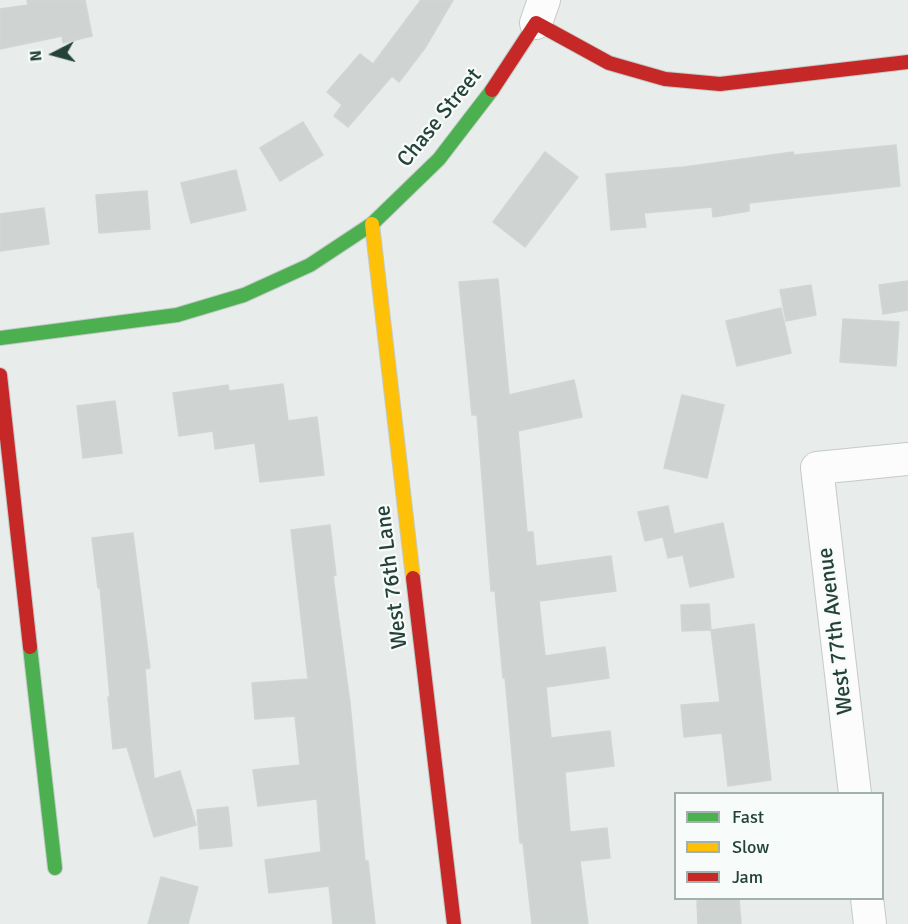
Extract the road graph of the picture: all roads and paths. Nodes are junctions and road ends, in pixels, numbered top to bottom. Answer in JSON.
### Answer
{"nodes":[{"id":1,"x":540,"y":11,"type":"edge"},
{"id":2,"x":908,"y":62,"type":"edge"},
{"id":3,"x":372,"y":225,"type":"junction"},
{"id":4,"x":0,"y":338,"type":"edge"},
{"id":5,"x":0,"y":375,"type":"edge"},
{"id":6,"x":908,"y":459,"type":"edge"},
{"id":7,"x":855,"y":792,"type":"edge"},
{"id":8,"x":55,"y":868,"type":"dead end"},
{"id":9,"x":867,"y":900,"type":"edge"},
{"id":10,"x":454,"y":924,"type":"edge"},
{"id":11,"x":870,"y":924,"type":"edge"}],
"edges":[{"from":1,"to":2,"type":"street","name":"Chase Street"},
{"from":1,"to":3,"type":"street","name":"Chase Street"},
{"from":3,"to":4,"type":"street","name":"Chase Street"},
{"from":3,"to":10,"type":"street","name":"West 76th Lane"},
{"from":5,"to":8,"type":"street"},
{"from":6,"to":7,"type":"street","name":"West 77th Avenue"},
{"from":9,"to":11,"type":"street"}]}
